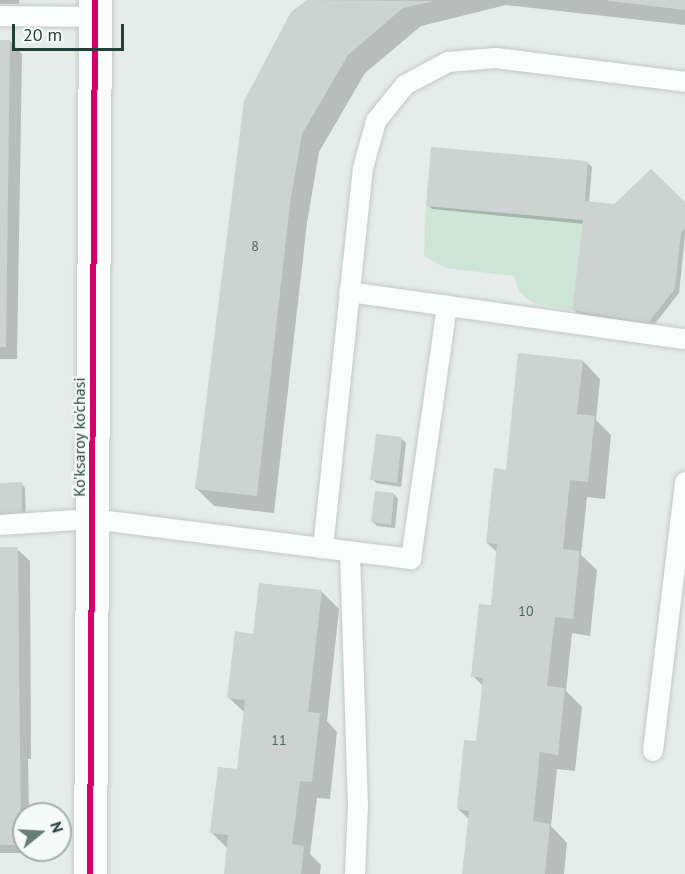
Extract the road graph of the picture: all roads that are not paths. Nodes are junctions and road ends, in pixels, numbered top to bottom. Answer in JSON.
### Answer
{"nodes":[{"id":1,"x":95,"y":8,"type":"edge"},
{"id":2,"x":0,"y":16,"type":"edge"},
{"id":3,"x":685,"y":82,"type":"edge"},
{"id":4,"x":349,"y":292,"type":"junction"},
{"id":5,"x":447,"y":306,"type":"junction"},
{"id":6,"x":685,"y":339,"type":"edge"},
{"id":7,"x":685,"y":482,"type":"edge"},
{"id":8,"x":92,"y":519,"type":"junction"},
{"id":9,"x":0,"y":525,"type":"edge"},
{"id":10,"x":323,"y":548,"type":"junction"},
{"id":11,"x":350,"y":552,"type":"junction"},
{"id":12,"x":653,"y":751,"type":"dead end"},
{"id":13,"x":90,"y":874,"type":"edge"},
{"id":14,"x":355,"y":874,"type":"edge"}],
"edges":[{"from":1,"to":2,"type":"lane"},
{"from":1,"to":8,"type":"street","name":"Ko'ksaroy ko'chasi"},
{"from":3,"to":4,"type":"lane"},
{"from":4,"to":5,"type":"lane"},
{"from":4,"to":10,"type":"lane"},
{"from":5,"to":6,"type":"lane"},
{"from":5,"to":11,"type":"lane"},
{"from":7,"to":12,"type":"lane"},
{"from":8,"to":9,"type":"lane"},
{"from":8,"to":10,"type":"lane"},
{"from":8,"to":13,"type":"street","name":"Ko'ksaroy ko'chasi"},
{"from":10,"to":11,"type":"lane"},
{"from":11,"to":14,"type":"lane"}]}
